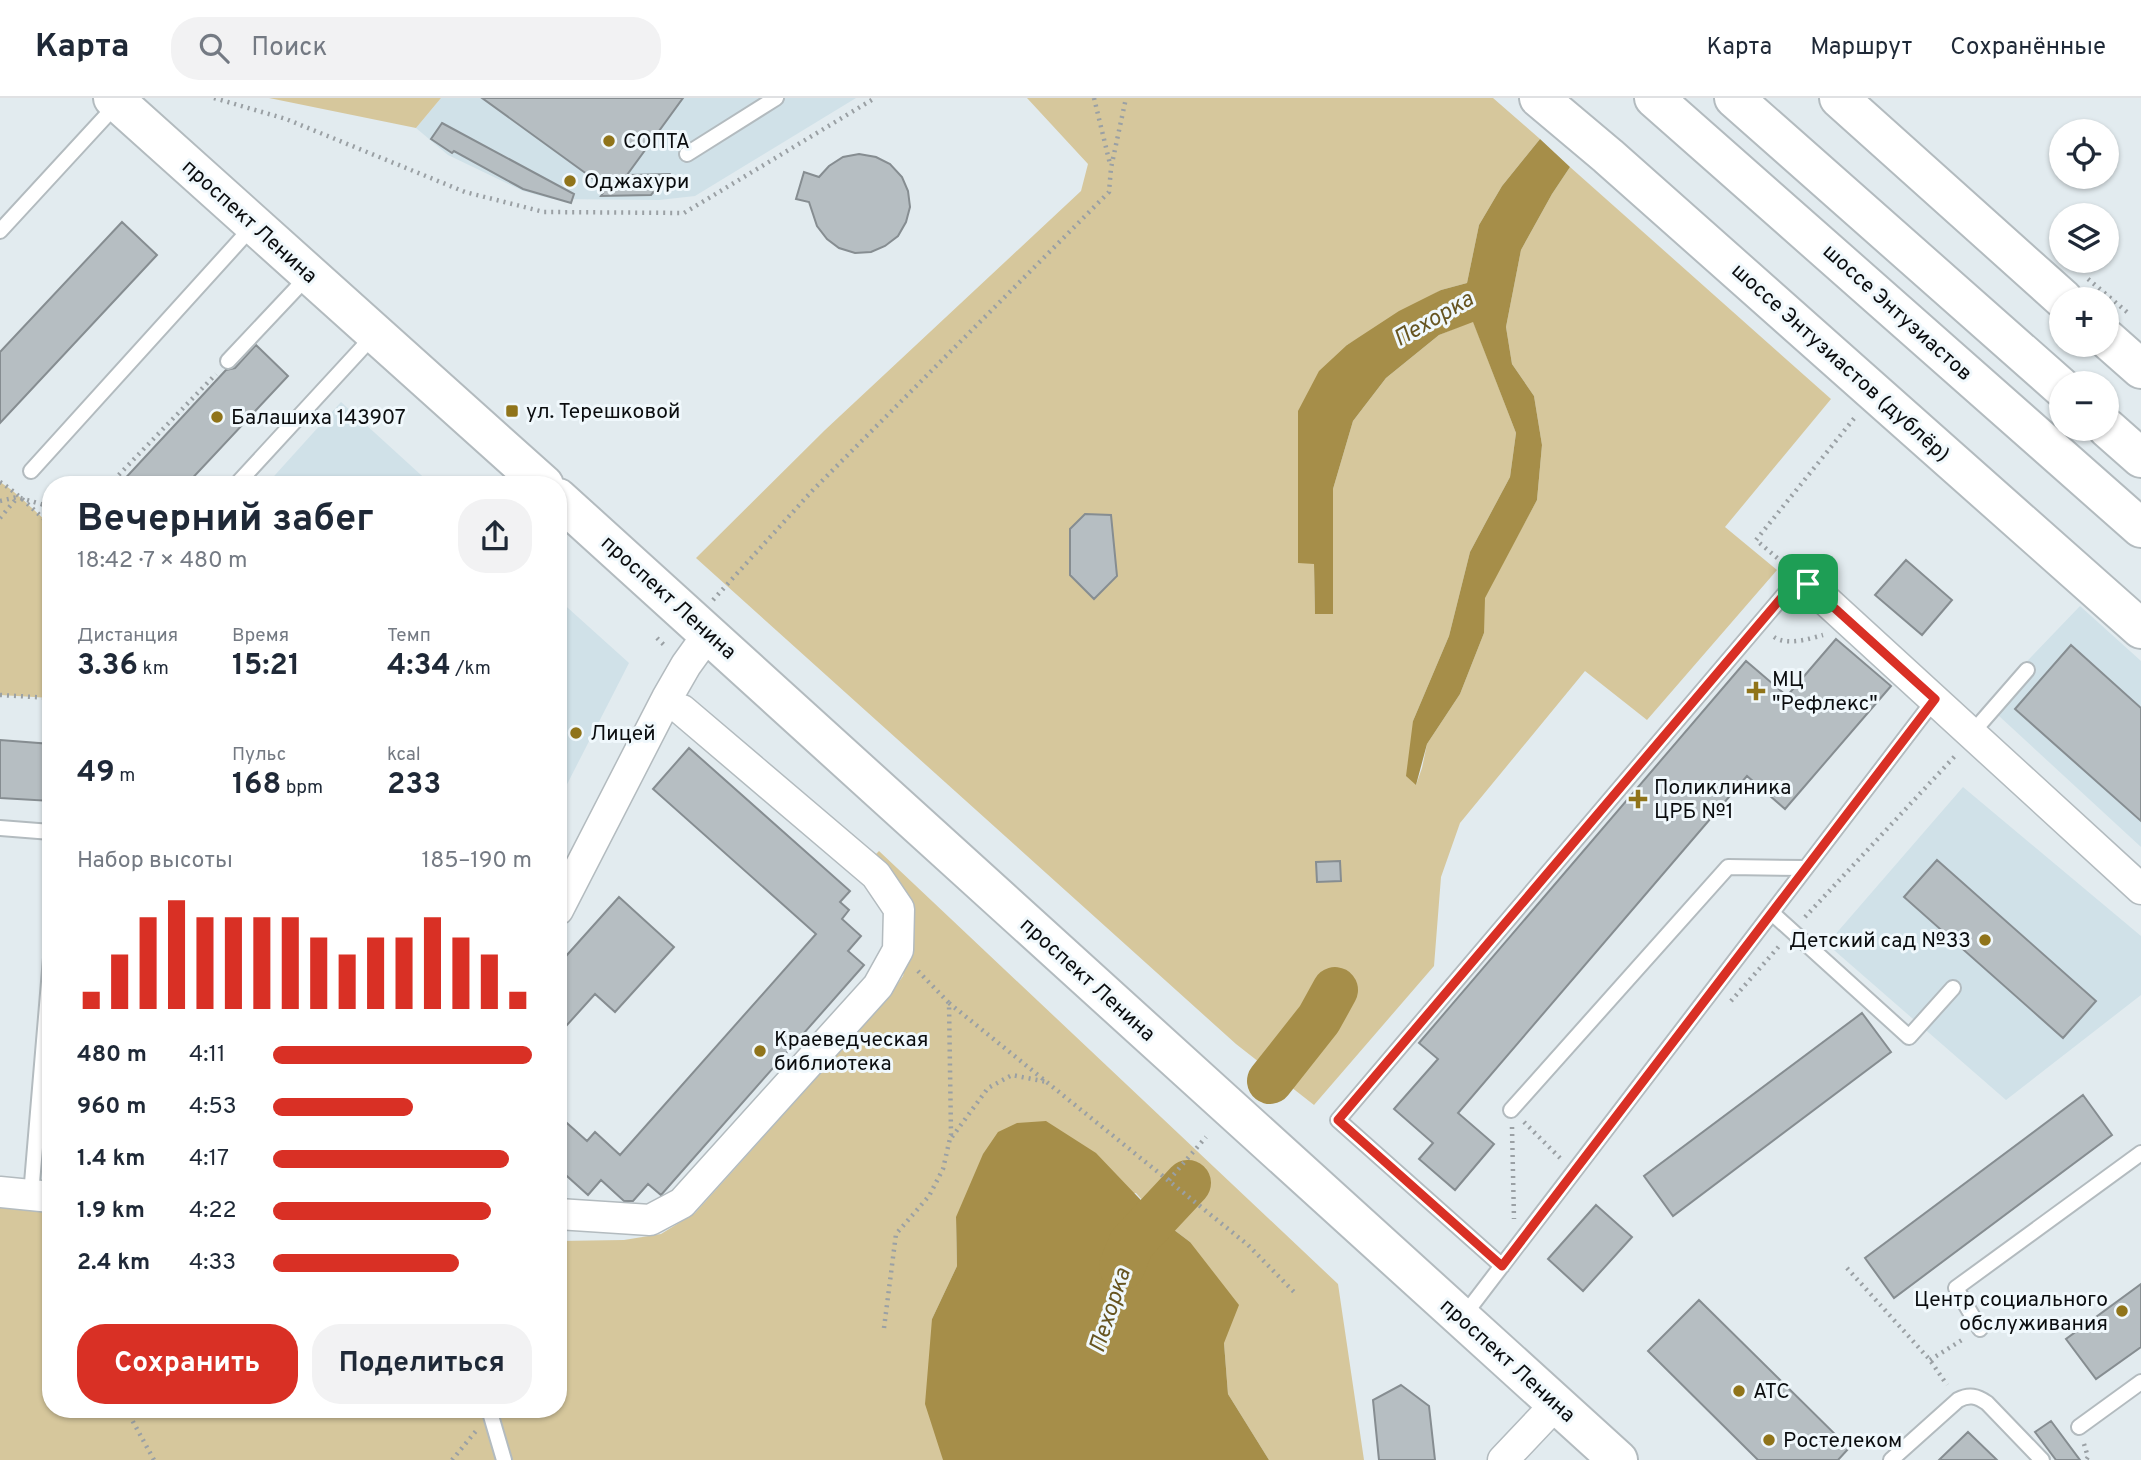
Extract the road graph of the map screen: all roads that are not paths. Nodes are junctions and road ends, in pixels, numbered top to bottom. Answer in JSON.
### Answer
{"nodes":[{"id":1,"x":776,"y":98,"type":"edge"},
{"id":2,"x":1654,"y":98,"type":"edge"},
{"id":3,"x":1839,"y":98,"type":"edge"},
{"id":4,"x":116,"y":100,"type":"edge"},
{"id":5,"x":1738,"y":102,"type":"edge"},
{"id":6,"x":1545,"y":104,"type":"edge"},
{"id":7,"x":687,"y":154,"type":"dead end"},
{"id":8,"x":254,"y":225,"type":"junction"},
{"id":9,"x":0,"y":231,"type":"edge"},
{"id":10,"x":310,"y":274,"type":"junction"},
{"id":11,"x":2071,"y":285,"type":"edge"},
{"id":12,"x":2119,"y":327,"type":"edge"},
{"id":13,"x":376,"y":334,"type":"junction"},
{"id":14,"x":228,"y":361,"type":"road end"},
{"id":15,"x":2141,"y":369,"type":"edge"},
{"id":16,"x":2049,"y":377,"type":"edge"},
{"id":17,"x":2119,"y":439,"type":"edge"},
{"id":18,"x":2141,"y":458,"type":"edge"},
{"id":19,"x":31,"y":471,"type":"dead end"},
{"id":20,"x":244,"y":476,"type":"edge"},
{"id":21,"x":534,"y":476,"type":"edge"},
{"id":22,"x":567,"y":506,"type":"edge"},
{"id":23,"x":2141,"y":528,"type":"edge"},
{"id":24,"x":1808,"y":584,"type":"joint"},
{"id":25,"x":2141,"y":629,"type":"edge"},
{"id":26,"x":709,"y":633,"type":"junction"},
{"id":27,"x":2027,"y":670,"type":"dead end"},
{"id":28,"x":1935,"y":699,"type":"junction"},
{"id":29,"x":682,"y":710,"type":"dead end"},
{"id":30,"x":1964,"y":744,"type":"junction"},
{"id":31,"x":0,"y":828,"type":"edge"},
{"id":32,"x":42,"y":831,"type":"edge"},
{"id":33,"x":1806,"y":867,"type":"junction"},
{"id":34,"x":2141,"y":889,"type":"edge"},
{"id":35,"x":567,"y":892,"type":"edge"},
{"id":36,"x":1772,"y":913,"type":"junction"},
{"id":37,"x":1953,"y":988,"type":"dead end"},
{"id":38,"x":1511,"y":1110,"type":"road end"},
{"id":39,"x":2141,"y":1153,"type":"edge"},
{"id":40,"x":42,"y":1172,"type":"edge"},
{"id":41,"x":0,"y":1192,"type":"edge"},
{"id":42,"x":41,"y":1196,"type":"edge"},
{"id":43,"x":567,"y":1215,"type":"edge"},
{"id":44,"x":1502,"y":1266,"type":"junction"},
{"id":45,"x":1462,"y":1318,"type":"junction"},
{"id":46,"x":1980,"y":1329,"type":"road end"},
{"id":47,"x":2141,"y":1382,"type":"edge"},
{"id":48,"x":1557,"y":1403,"type":"junction"},
{"id":49,"x":492,"y":1418,"type":"edge"},
{"id":50,"x":2079,"y":1427,"type":"dead end"},
{"id":51,"x":504,"y":1460,"type":"edge"},
{"id":52,"x":1503,"y":1460,"type":"edge"},
{"id":53,"x":1618,"y":1460,"type":"edge"},
{"id":54,"x":1891,"y":1460,"type":"edge"},
{"id":55,"x":2042,"y":1460,"type":"edge"}],
"edges":[{"from":1,"to":7,"type":"lane"},
{"from":2,"to":23,"type":"main road","name":"шоссе Энтузиастов"},
{"from":3,"to":11,"type":"main road"},
{"from":4,"to":8,"type":"main road","name":"проспект Ленина"},
{"from":4,"to":9,"type":"lane"},
{"from":5,"to":16,"type":"main road"},
{"from":6,"to":25,"type":"main road","name":"шоссе Энтузиастов (дублёр)"},
{"from":8,"to":10,"type":"main road","name":"проспект Ленина"},
{"from":8,"to":19,"type":"lane"},
{"from":10,"to":13,"type":"main road","name":"проспект Ленина"},
{"from":10,"to":14,"type":"lane"},
{"from":12,"to":15,"type":"main road"},
{"from":13,"to":20,"type":"lane"},
{"from":13,"to":21,"type":"main road","name":"проспект Ленина"},
{"from":17,"to":18,"type":"main road"},
{"from":22,"to":26,"type":"main road","name":"проспект Ленина"},
{"from":24,"to":28,"type":"street"},
{"from":24,"to":44,"type":"lane"},
{"from":26,"to":35,"type":"street"},
{"from":26,"to":45,"type":"main road","name":"проспект Ленина"},
{"from":27,"to":30,"type":"lane"},
{"from":28,"to":30,"type":"street"},
{"from":28,"to":33,"type":"lane"},
{"from":29,"to":43,"type":"street"},
{"from":30,"to":34,"type":"street"},
{"from":31,"to":32,"type":"lane"},
{"from":33,"to":36,"type":"lane"},
{"from":33,"to":38,"type":"lane"},
{"from":36,"to":37,"type":"lane"},
{"from":36,"to":44,"type":"lane"},
{"from":39,"to":46,"type":"lane"},
{"from":40,"to":42,"type":"lane"},
{"from":41,"to":42,"type":"street"},
{"from":44,"to":45,"type":"lane"},
{"from":45,"to":48,"type":"main road","name":"проспект Ленина"},
{"from":47,"to":50,"type":"lane"},
{"from":48,"to":52,"type":"street"},
{"from":48,"to":53,"type":"main road","name":"проспект Ленина"},
{"from":49,"to":51,"type":"lane"},
{"from":54,"to":55,"type":"lane"}]}
